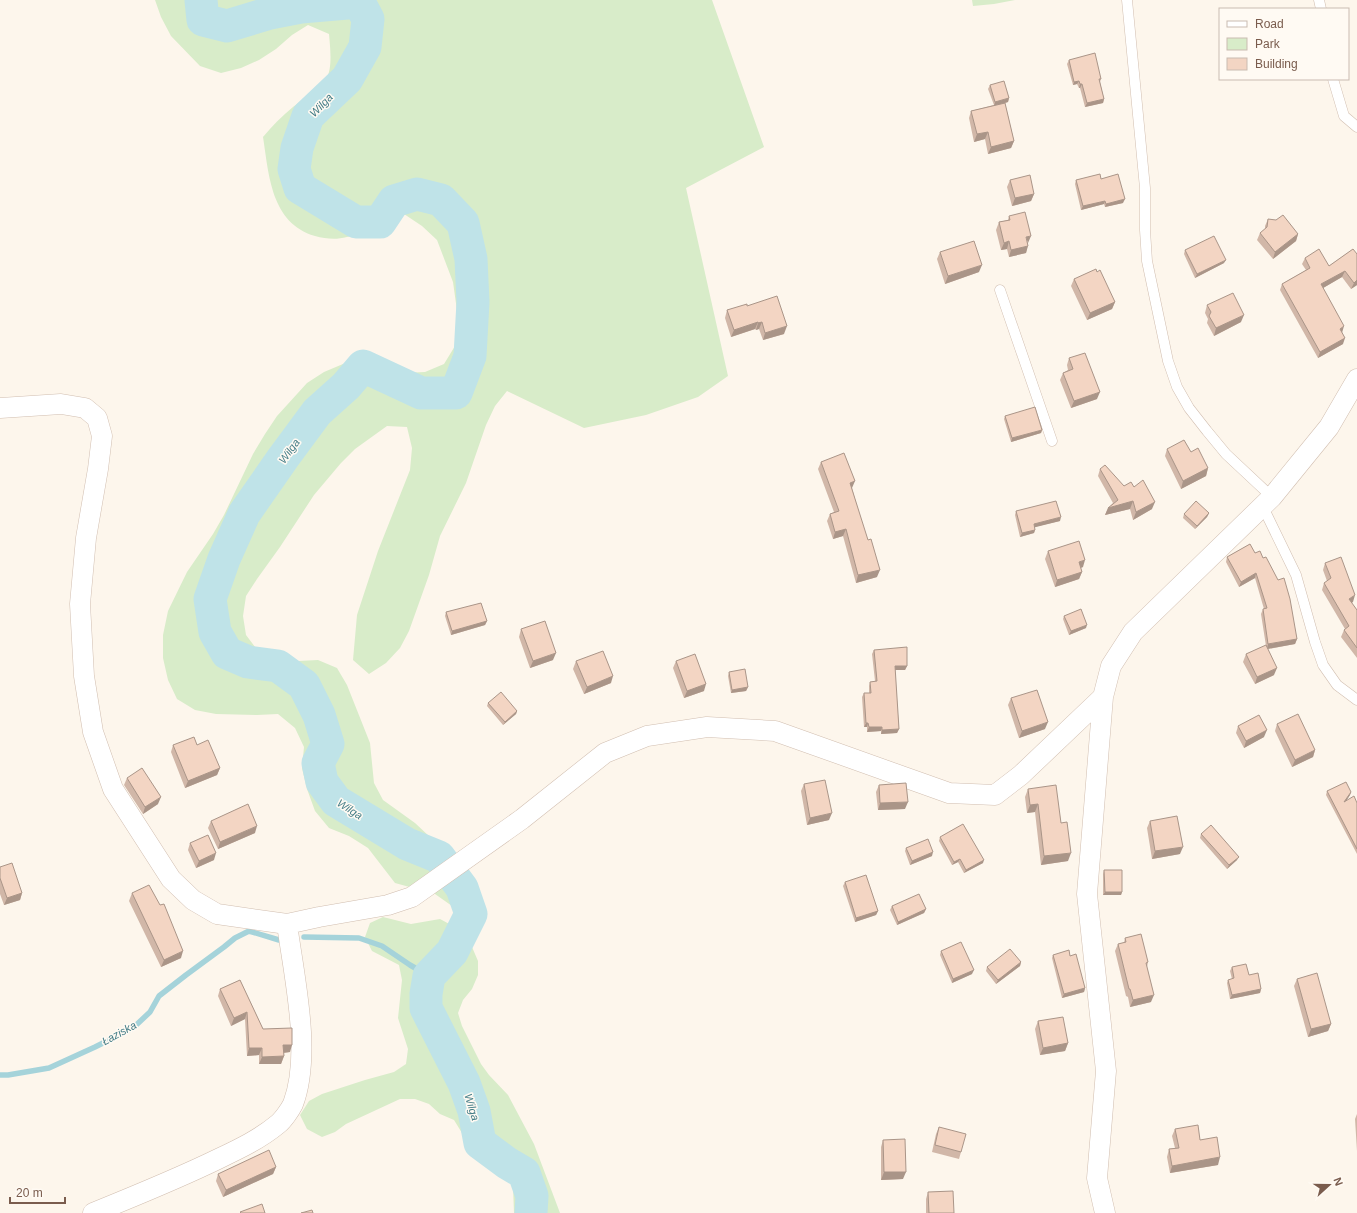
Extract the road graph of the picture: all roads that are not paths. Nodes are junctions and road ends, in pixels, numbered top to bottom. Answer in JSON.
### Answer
{"nodes":[{"id":1,"x":1127,"y":0,"type":"edge"},
{"id":2,"x":1333,"y":80,"type":"edge"},
{"id":3,"x":1357,"y":128,"type":"edge"},
{"id":4,"x":1000,"y":290,"type":"dead end"},
{"id":5,"x":1357,"y":379,"type":"edge"},
{"id":6,"x":0,"y":408,"type":"edge"},
{"id":7,"x":1052,"y":441,"type":"dead end"},
{"id":8,"x":1268,"y":502,"type":"junction"},
{"id":9,"x":1102,"y":697,"type":"junction"},
{"id":10,"x":1357,"y":700,"type":"edge"},
{"id":11,"x":287,"y":924,"type":"junction"},
{"id":12,"x":93,"y":1213,"type":"edge"},
{"id":13,"x":1105,"y":1213,"type":"edge"}],
"edges":[{"from":1,"to":8,"type":"lane"},
{"from":2,"to":3,"type":"lane"},
{"from":4,"to":7,"type":"lane"},
{"from":5,"to":8,"type":"street"},
{"from":6,"to":11,"type":"street"},
{"from":8,"to":9,"type":"street"},
{"from":8,"to":10,"type":"lane"},
{"from":9,"to":11,"type":"street"},
{"from":9,"to":13,"type":"street"},
{"from":11,"to":12,"type":"street"}]}
